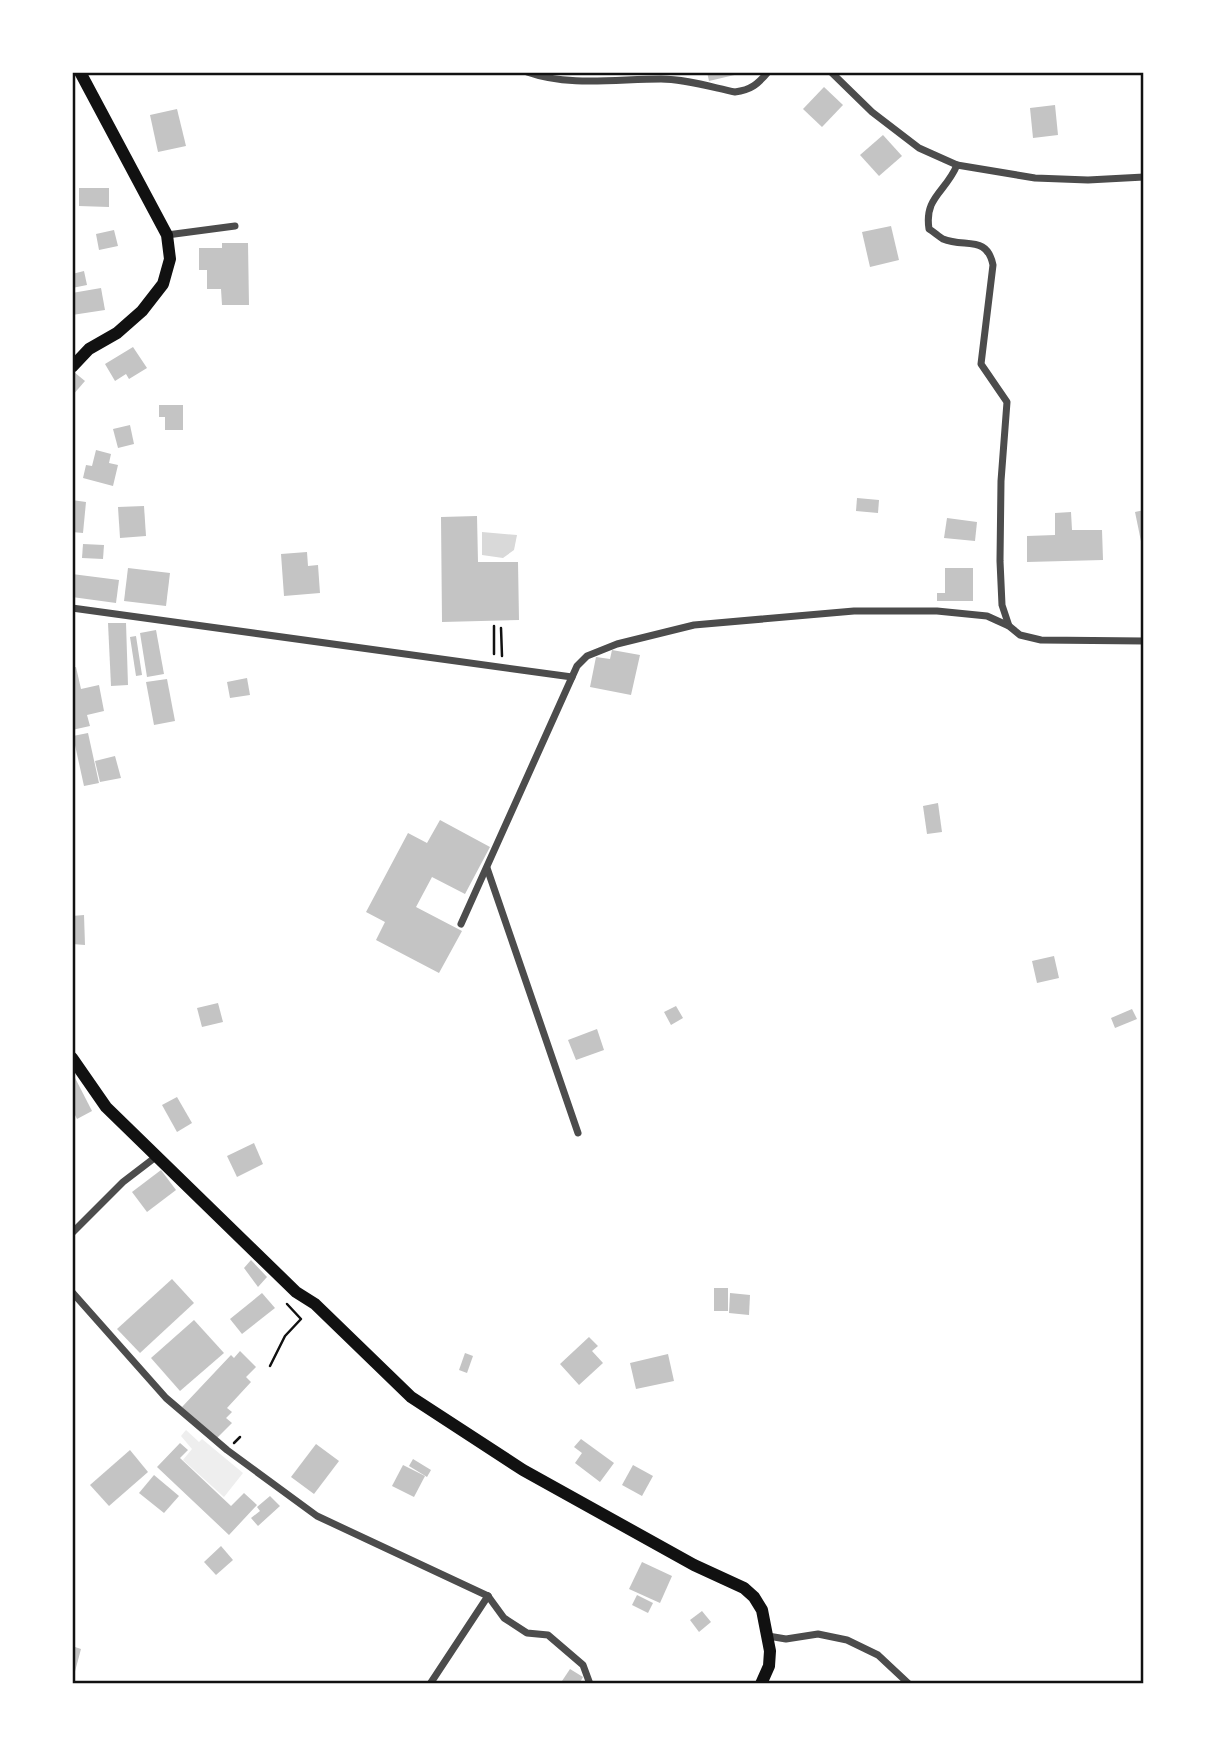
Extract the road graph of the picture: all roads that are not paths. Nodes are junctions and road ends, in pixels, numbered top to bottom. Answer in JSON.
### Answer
{"nodes":[{"id":1,"x":80,"y":72,"type":"edge"},
{"id":2,"x":527,"y":72,"type":"edge"},
{"id":3,"x":768,"y":72,"type":"edge"},
{"id":4,"x":831,"y":72,"type":"edge"},
{"id":5,"x":957,"y":165,"type":"junction"},
{"id":6,"x":1144,"y":177,"type":"edge"},
{"id":7,"x":235,"y":226,"type":"dead end"},
{"id":8,"x":167,"y":235,"type":"junction"},
{"id":9,"x":72,"y":367,"type":"edge"},
{"id":10,"x":72,"y":608,"type":"edge"},
{"id":11,"x":1009,"y":626,"type":"junction"},
{"id":12,"x":1144,"y":641,"type":"edge"},
{"id":13,"x":572,"y":677,"type":"junction"},
{"id":14,"x":487,"y":868,"type":"junction"},
{"id":15,"x":461,"y":924,"type":"dead end"},
{"id":16,"x":72,"y":1058,"type":"edge"},
{"id":17,"x":578,"y":1133,"type":"dead end"},
{"id":18,"x":157,"y":1156,"type":"junction"},
{"id":19,"x":72,"y":1233,"type":"edge"},
{"id":20,"x":72,"y":1292,"type":"edge"},
{"id":21,"x":488,"y":1596,"type":"junction"},
{"id":22,"x":768,"y":1636,"type":"junction"},
{"id":23,"x":430,"y":1684,"type":"edge"},
{"id":24,"x":590,"y":1684,"type":"edge"},
{"id":25,"x":761,"y":1684,"type":"edge"},
{"id":26,"x":909,"y":1684,"type":"edge"}],
"edges":[{"from":1,"to":8,"type":"main road"},
{"from":2,"to":3,"type":"street"},
{"from":4,"to":5,"type":"street"},
{"from":5,"to":6,"type":"street"},
{"from":5,"to":11,"type":"street"},
{"from":7,"to":8,"type":"street"},
{"from":8,"to":9,"type":"main road"},
{"from":10,"to":13,"type":"street"},
{"from":11,"to":12,"type":"street"},
{"from":11,"to":13,"type":"street"},
{"from":13,"to":14,"type":"street"},
{"from":14,"to":15,"type":"street"},
{"from":14,"to":17,"type":"street"},
{"from":16,"to":18,"type":"main road"},
{"from":18,"to":19,"type":"street"},
{"from":18,"to":22,"type":"main road"},
{"from":20,"to":21,"type":"street"},
{"from":21,"to":23,"type":"street"},
{"from":21,"to":24,"type":"street"},
{"from":22,"to":25,"type":"main road"},
{"from":22,"to":26,"type":"street"}]}
